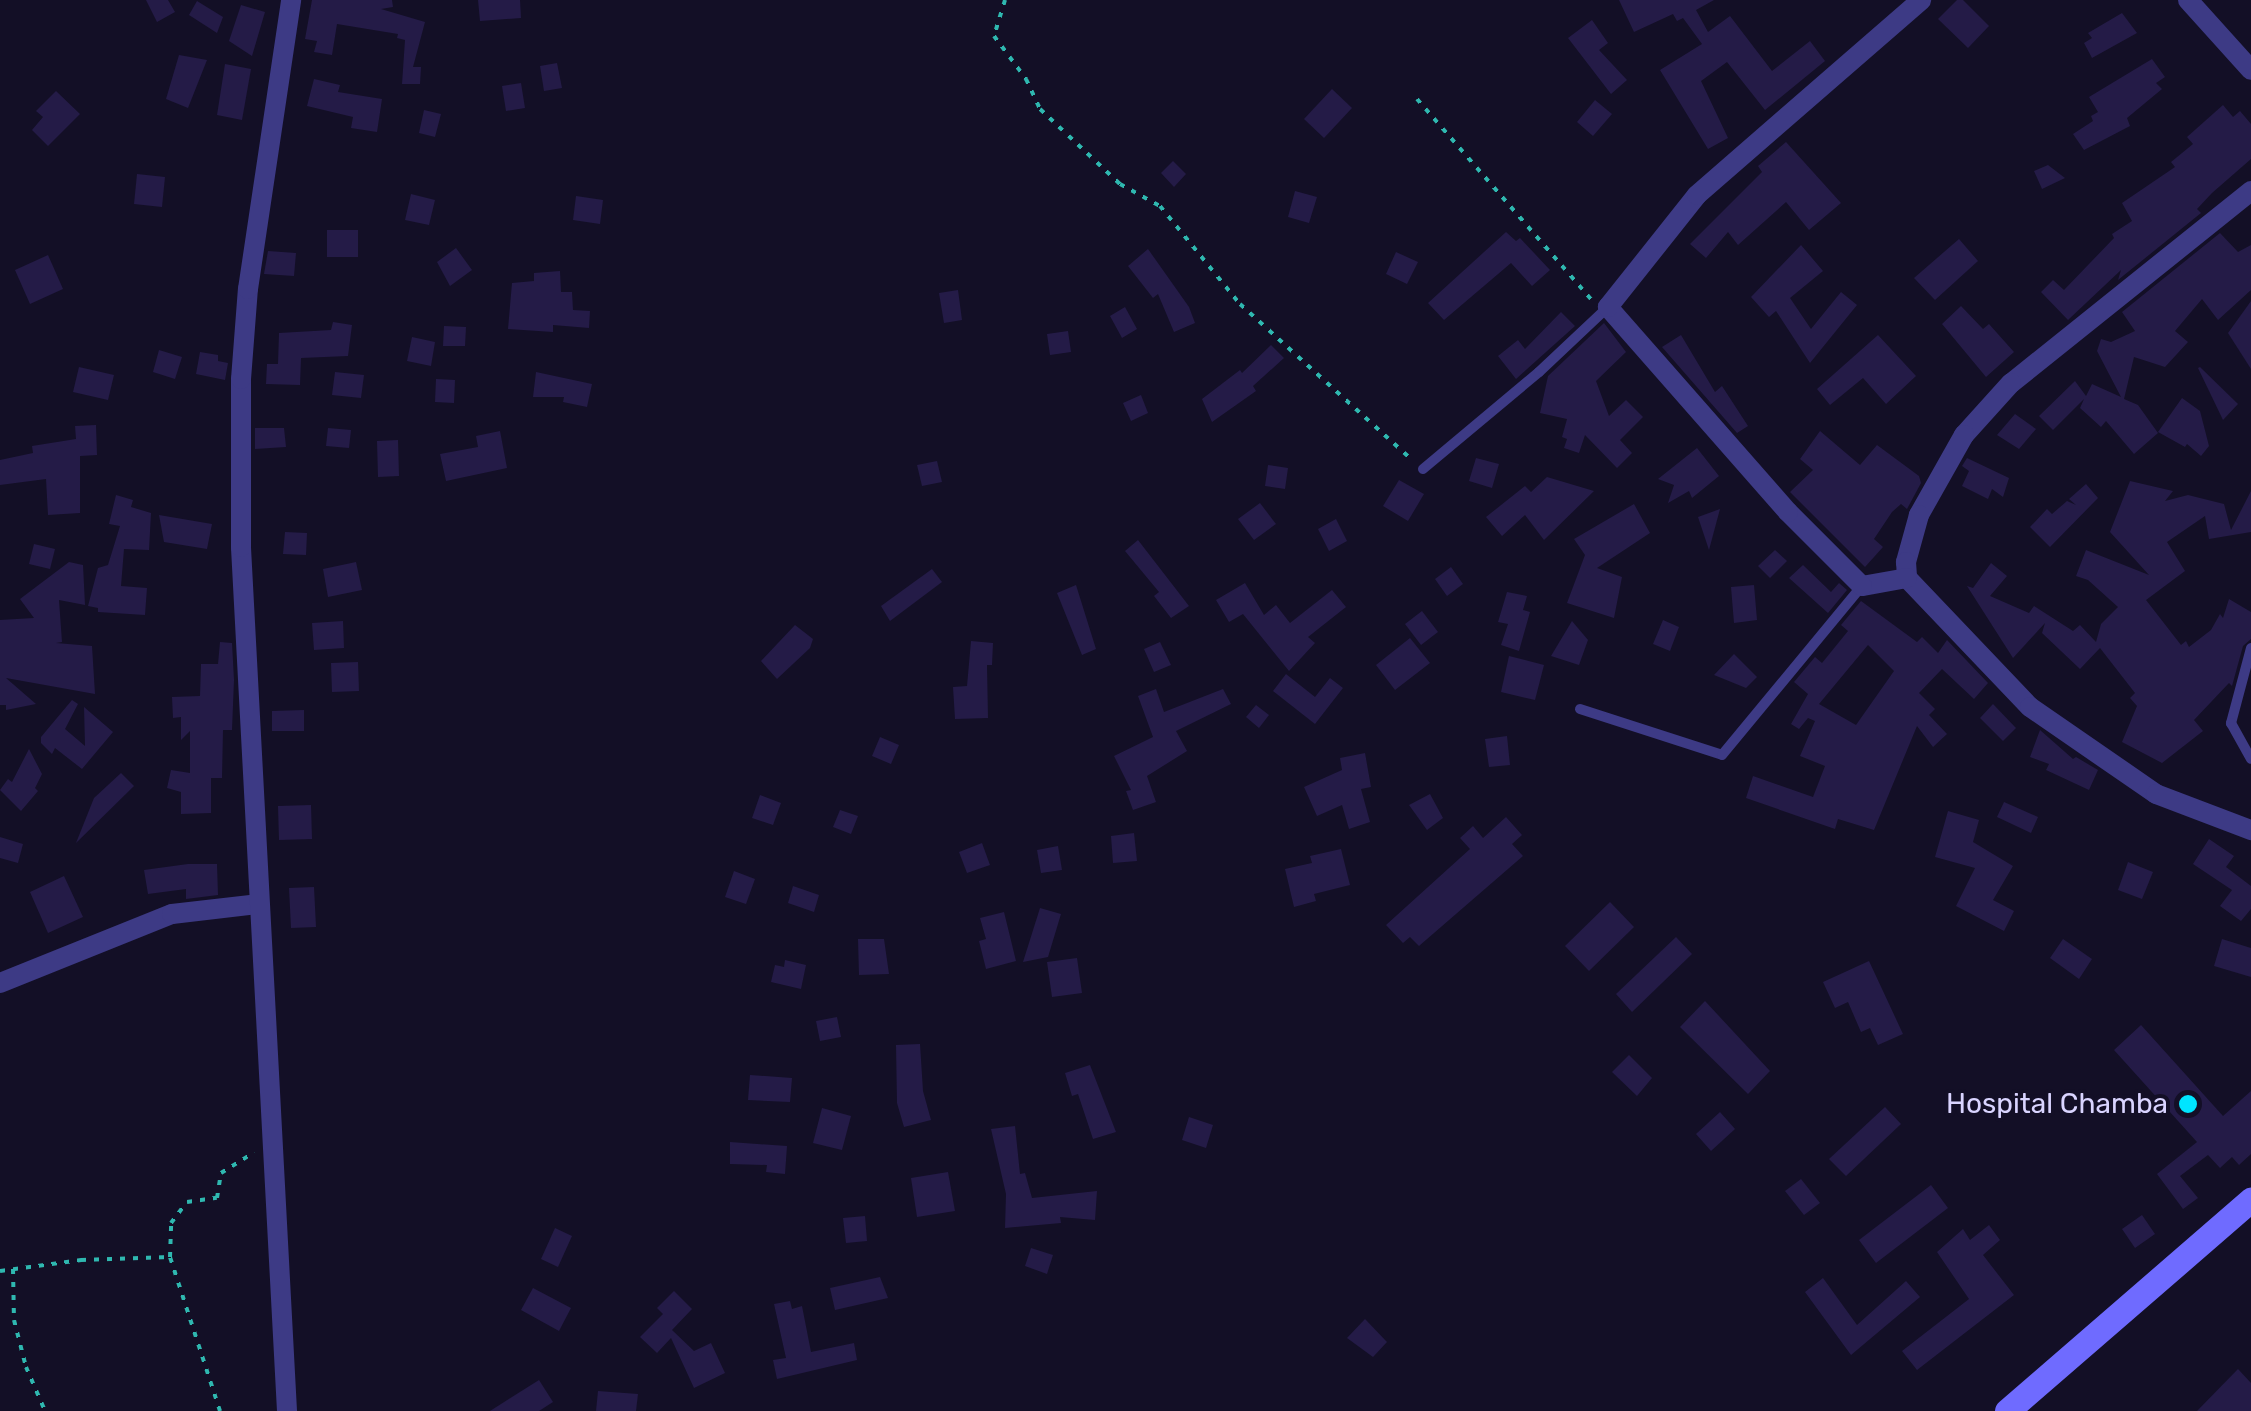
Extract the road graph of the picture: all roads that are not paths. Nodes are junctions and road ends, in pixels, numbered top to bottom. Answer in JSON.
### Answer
{"nodes":[{"id":1,"x":292,"y":0,"type":"edge"},
{"id":2,"x":1921,"y":0,"type":"edge"},
{"id":3,"x":2188,"y":0,"type":"edge"},
{"id":4,"x":2251,"y":70,"type":"edge"},
{"id":5,"x":2251,"y":191,"type":"edge"},
{"id":6,"x":1608,"y":307,"type":"junction"},
{"id":7,"x":1423,"y":470,"type":"road end"},
{"id":8,"x":1907,"y":578,"type":"junction"},
{"id":9,"x":1862,"y":586,"type":"junction"},
{"id":10,"x":2251,"y":648,"type":"edge"},
{"id":11,"x":1580,"y":709,"type":"dead end"},
{"id":12,"x":2251,"y":759,"type":"edge"},
{"id":13,"x":2251,"y":830,"type":"edge"},
{"id":14,"x":258,"y":904,"type":"junction"},
{"id":15,"x":0,"y":982,"type":"edge"},
{"id":16,"x":2251,"y":1200,"type":"edge"},
{"id":17,"x":287,"y":1411,"type":"edge"},
{"id":18,"x":2008,"y":1411,"type":"edge"}],
"edges":[{"from":1,"to":14,"type":"street"},
{"from":2,"to":6,"type":"street"},
{"from":3,"to":4,"type":"street"},
{"from":5,"to":8,"type":"street"},
{"from":6,"to":7,"type":"lane"},
{"from":6,"to":9,"type":"street"},
{"from":8,"to":9,"type":"street"},
{"from":8,"to":13,"type":"street"},
{"from":9,"to":11,"type":"lane"},
{"from":10,"to":12,"type":"lane"},
{"from":14,"to":15,"type":"street"},
{"from":14,"to":17,"type":"street"},
{"from":16,"to":18,"type":"main road"}]}
